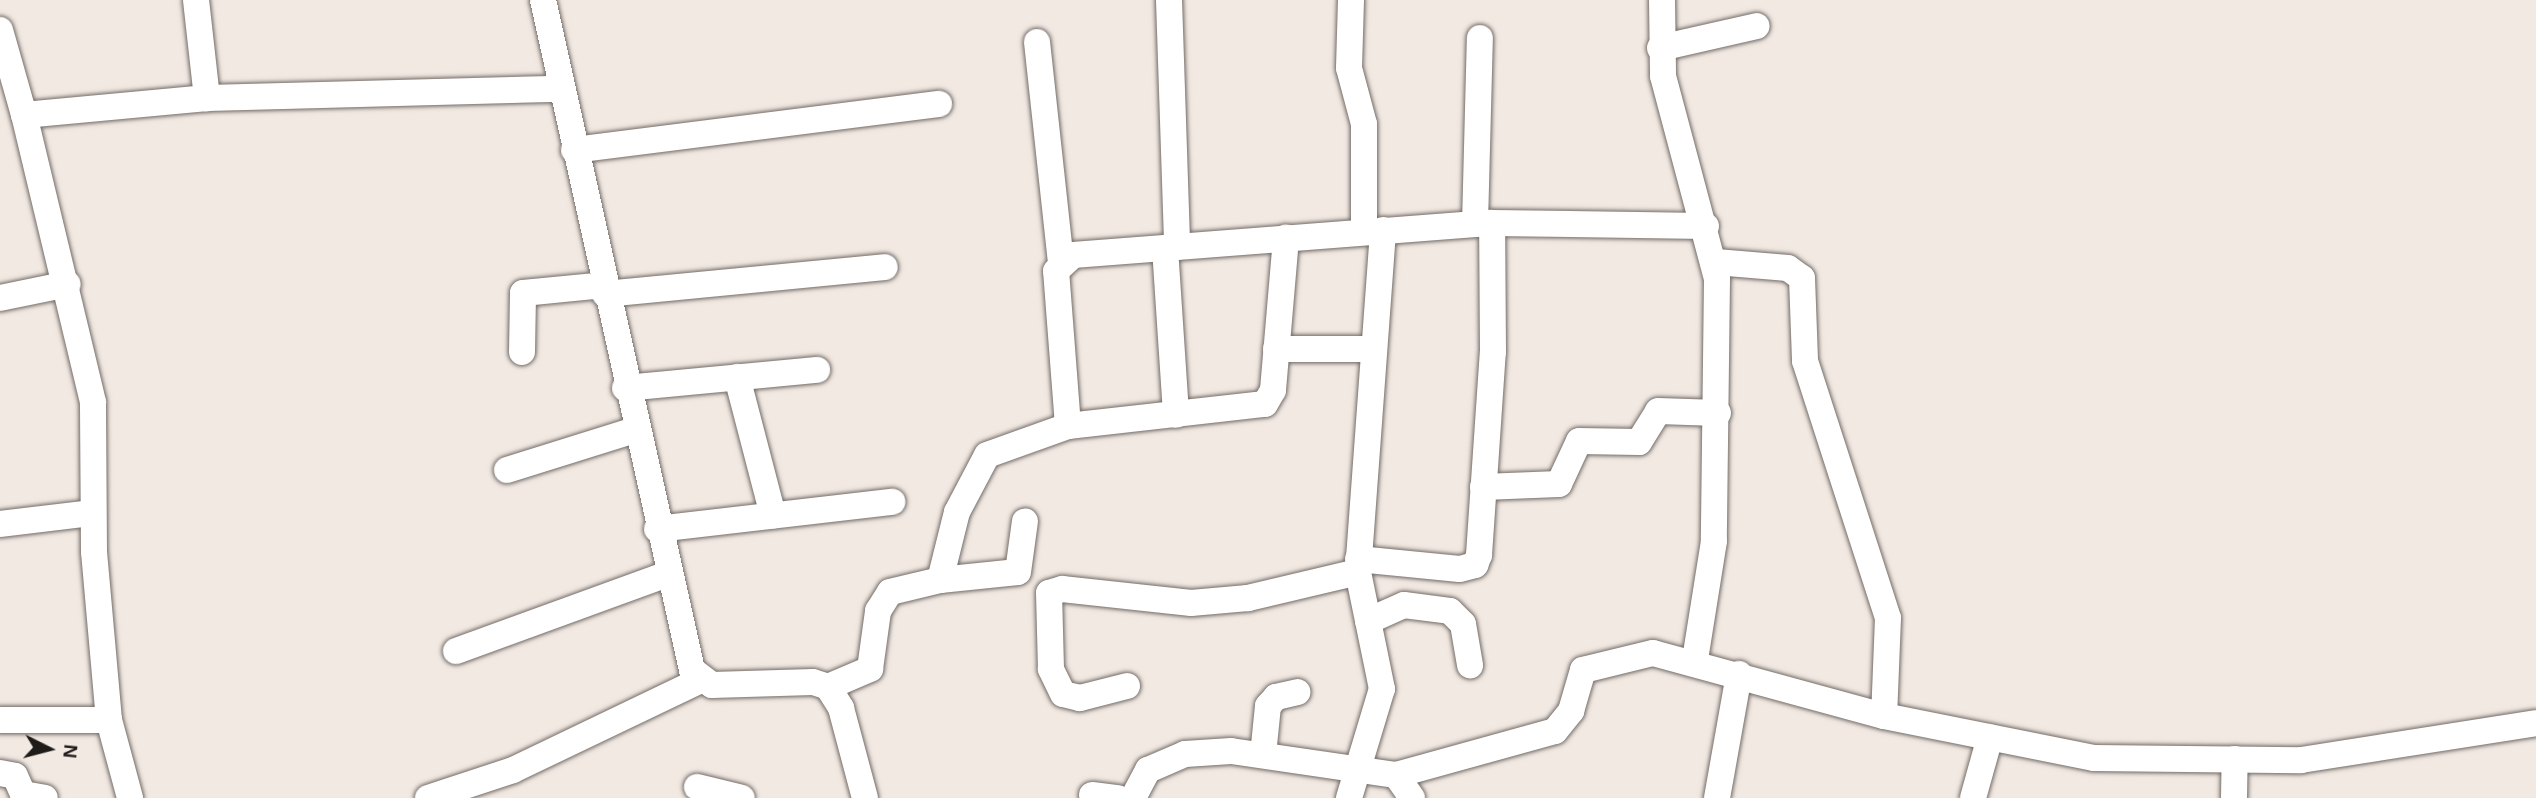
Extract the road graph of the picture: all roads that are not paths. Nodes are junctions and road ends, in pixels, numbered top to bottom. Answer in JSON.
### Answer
{"nodes":[{"id":1,"x":196,"y":0,"type":"edge"},
{"id":2,"x":543,"y":0,"type":"edge"},
{"id":3,"x":1169,"y":0,"type":"edge"},
{"id":4,"x":1350,"y":0,"type":"edge"},
{"id":5,"x":1662,"y":0,"type":"edge"},
{"id":6,"x":1758,"y":26,"type":"dead end"},
{"id":7,"x":0,"y":30,"type":"edge"},
{"id":8,"x":1480,"y":38,"type":"dead end"},
{"id":9,"x":1037,"y":41,"type":"dead end"},
{"id":10,"x":1660,"y":48,"type":"junction"},
{"id":11,"x":561,"y":89,"type":"junction"},
{"id":12,"x":207,"y":98,"type":"junction"},
{"id":13,"x":939,"y":104,"type":"dead end"},
{"id":14,"x":24,"y":115,"type":"junction"},
{"id":15,"x":575,"y":150,"type":"junction"},
{"id":16,"x":1483,"y":223,"type":"junction"},
{"id":17,"x":1706,"y":226,"type":"junction"},
{"id":18,"x":1373,"y":231,"type":"junction"},
{"id":19,"x":1286,"y":238,"type":"junction"},
{"id":20,"x":1171,"y":247,"type":"junction"},
{"id":21,"x":1061,"y":262,"type":"junction"},
{"id":22,"x":1716,"y":262,"type":"junction"},
{"id":23,"x":885,"y":267,"type":"dead end"},
{"id":24,"x":68,"y":284,"type":"junction"},
{"id":25,"x":604,"y":289,"type":"junction"},
{"id":26,"x":0,"y":298,"type":"edge"},
{"id":27,"x":1276,"y":349,"type":"junction"},
{"id":28,"x":1374,"y":349,"type":"junction"},
{"id":29,"x":522,"y":352,"type":"dead end"},
{"id":30,"x":817,"y":370,"type":"dead end"},
{"id":31,"x":737,"y":377,"type":"junction"},
{"id":32,"x":625,"y":388,"type":"junction"},
{"id":33,"x":1718,"y":414,"type":"junction"},
{"id":34,"x":1176,"y":415,"type":"junction"},
{"id":35,"x":1068,"y":426,"type":"junction"},
{"id":36,"x":635,"y":430,"type":"junction"},
{"id":37,"x":507,"y":470,"type":"dead end"},
{"id":38,"x":1483,"y":487,"type":"junction"},
{"id":39,"x":892,"y":502,"type":"dead end"},
{"id":40,"x":92,"y":513,"type":"junction"},
{"id":41,"x":773,"y":516,"type":"junction"},
{"id":42,"x":1025,"y":521,"type":"dead end"},
{"id":43,"x":0,"y":524,"type":"edge"},
{"id":44,"x":657,"y":529,"type":"junction"},
{"id":45,"x":1358,"y":565,"type":"junction"},
{"id":46,"x":667,"y":574,"type":"junction"},
{"id":47,"x":940,"y":580,"type":"junction"},
{"id":48,"x":1368,"y":621,"type":"junction"},
{"id":49,"x":456,"y":651,"type":"dead end"},
{"id":50,"x":1695,"y":660,"type":"junction"},
{"id":51,"x":1470,"y":664,"type":"dead end"},
{"id":52,"x":1739,"y":674,"type":"junction"},
{"id":53,"x":701,"y":680,"type":"junction"},
{"id":54,"x":1127,"y":686,"type":"dead end"},
{"id":55,"x":828,"y":687,"type":"junction"},
{"id":56,"x":1297,"y":692,"type":"dead end"},
{"id":57,"x":1884,"y":716,"type":"junction"},
{"id":58,"x":0,"y":720,"type":"edge"},
{"id":59,"x":109,"y":720,"type":"junction"},
{"id":60,"x":2536,"y":723,"type":"edge"},
{"id":61,"x":1990,"y":737,"type":"junction"},
{"id":62,"x":1263,"y":755,"type":"junction"},
{"id":63,"x":2235,"y":759,"type":"junction"},
{"id":64,"x":1356,"y":767,"type":"junction"},
{"id":65,"x":0,"y":773,"type":"edge"},
{"id":66,"x":1396,"y":775,"type":"junction"},
{"id":67,"x":697,"y":787,"type":"dead end"},
{"id":68,"x":1092,"y":794,"type":"dead end"},
{"id":69,"x":45,"y":798,"type":"edge"},
{"id":70,"x":130,"y":798,"type":"edge"},
{"id":71,"x":428,"y":798,"type":"edge"},
{"id":72,"x":742,"y":798,"type":"edge"},
{"id":73,"x":865,"y":798,"type":"edge"},
{"id":74,"x":1118,"y":798,"type":"edge"},
{"id":75,"x":1133,"y":798,"type":"edge"},
{"id":76,"x":1349,"y":798,"type":"edge"},
{"id":77,"x":1412,"y":798,"type":"edge"},
{"id":78,"x":1717,"y":798,"type":"edge"},
{"id":79,"x":1973,"y":798,"type":"edge"},
{"id":80,"x":2234,"y":798,"type":"edge"}],
"edges":[{"from":1,"to":12,"type":"street"},
{"from":2,"to":11,"type":"street"},
{"from":3,"to":20,"type":"street"},
{"from":4,"to":18,"type":"street"},
{"from":5,"to":10,"type":"street"},
{"from":6,"to":10,"type":"street"},
{"from":7,"to":14,"type":"street"},
{"from":8,"to":16,"type":"street"},
{"from":9,"to":21,"type":"street"},
{"from":10,"to":17,"type":"street"},
{"from":11,"to":12,"type":"street"},
{"from":11,"to":15,"type":"street"},
{"from":12,"to":14,"type":"street"},
{"from":13,"to":15,"type":"street"},
{"from":14,"to":24,"type":"street"},
{"from":15,"to":25,"type":"street"},
{"from":16,"to":17,"type":"street"},
{"from":16,"to":18,"type":"street"},
{"from":16,"to":38,"type":"street"},
{"from":17,"to":22,"type":"street"},
{"from":18,"to":19,"type":"street"},
{"from":18,"to":28,"type":"street"},
{"from":19,"to":20,"type":"street"},
{"from":19,"to":27,"type":"street"},
{"from":20,"to":21,"type":"street"},
{"from":20,"to":34,"type":"street"},
{"from":21,"to":35,"type":"street"},
{"from":22,"to":33,"type":"street"},
{"from":22,"to":57,"type":"street"},
{"from":23,"to":25,"type":"street"},
{"from":24,"to":26,"type":"street"},
{"from":24,"to":40,"type":"street"},
{"from":25,"to":29,"type":"street"},
{"from":25,"to":32,"type":"street"},
{"from":27,"to":28,"type":"street"},
{"from":27,"to":34,"type":"street"},
{"from":28,"to":45,"type":"street"},
{"from":30,"to":31,"type":"street"},
{"from":31,"to":32,"type":"street"},
{"from":31,"to":41,"type":"street"},
{"from":32,"to":36,"type":"street"},
{"from":33,"to":38,"type":"street"},
{"from":33,"to":50,"type":"street"},
{"from":34,"to":35,"type":"street"},
{"from":35,"to":47,"type":"street"},
{"from":36,"to":37,"type":"street"},
{"from":36,"to":44,"type":"street"},
{"from":38,"to":45,"type":"street"},
{"from":39,"to":41,"type":"street"},
{"from":40,"to":43,"type":"street"},
{"from":40,"to":59,"type":"street"},
{"from":41,"to":44,"type":"street"},
{"from":42,"to":47,"type":"street"},
{"from":44,"to":46,"type":"street"},
{"from":45,"to":48,"type":"street"},
{"from":45,"to":54,"type":"street"},
{"from":46,"to":49,"type":"street"},
{"from":46,"to":53,"type":"street"},
{"from":47,"to":55,"type":"street"},
{"from":48,"to":51,"type":"street"},
{"from":48,"to":64,"type":"street"},
{"from":50,"to":52,"type":"street"},
{"from":50,"to":66,"type":"street"},
{"from":52,"to":57,"type":"street"},
{"from":52,"to":78,"type":"street"},
{"from":53,"to":55,"type":"street"},
{"from":53,"to":71,"type":"street"},
{"from":55,"to":73,"type":"street"},
{"from":56,"to":62,"type":"street"},
{"from":57,"to":61,"type":"street"},
{"from":58,"to":59,"type":"street"},
{"from":59,"to":70,"type":"street"},
{"from":60,"to":63,"type":"street"},
{"from":61,"to":63,"type":"street"},
{"from":61,"to":79,"type":"street"},
{"from":62,"to":64,"type":"street"},
{"from":62,"to":75,"type":"street"},
{"from":63,"to":80,"type":"street"},
{"from":64,"to":66,"type":"street"},
{"from":64,"to":76,"type":"street"},
{"from":65,"to":69,"type":"street"},
{"from":66,"to":77,"type":"street"},
{"from":67,"to":72,"type":"street"},
{"from":68,"to":74,"type":"street"}]}
